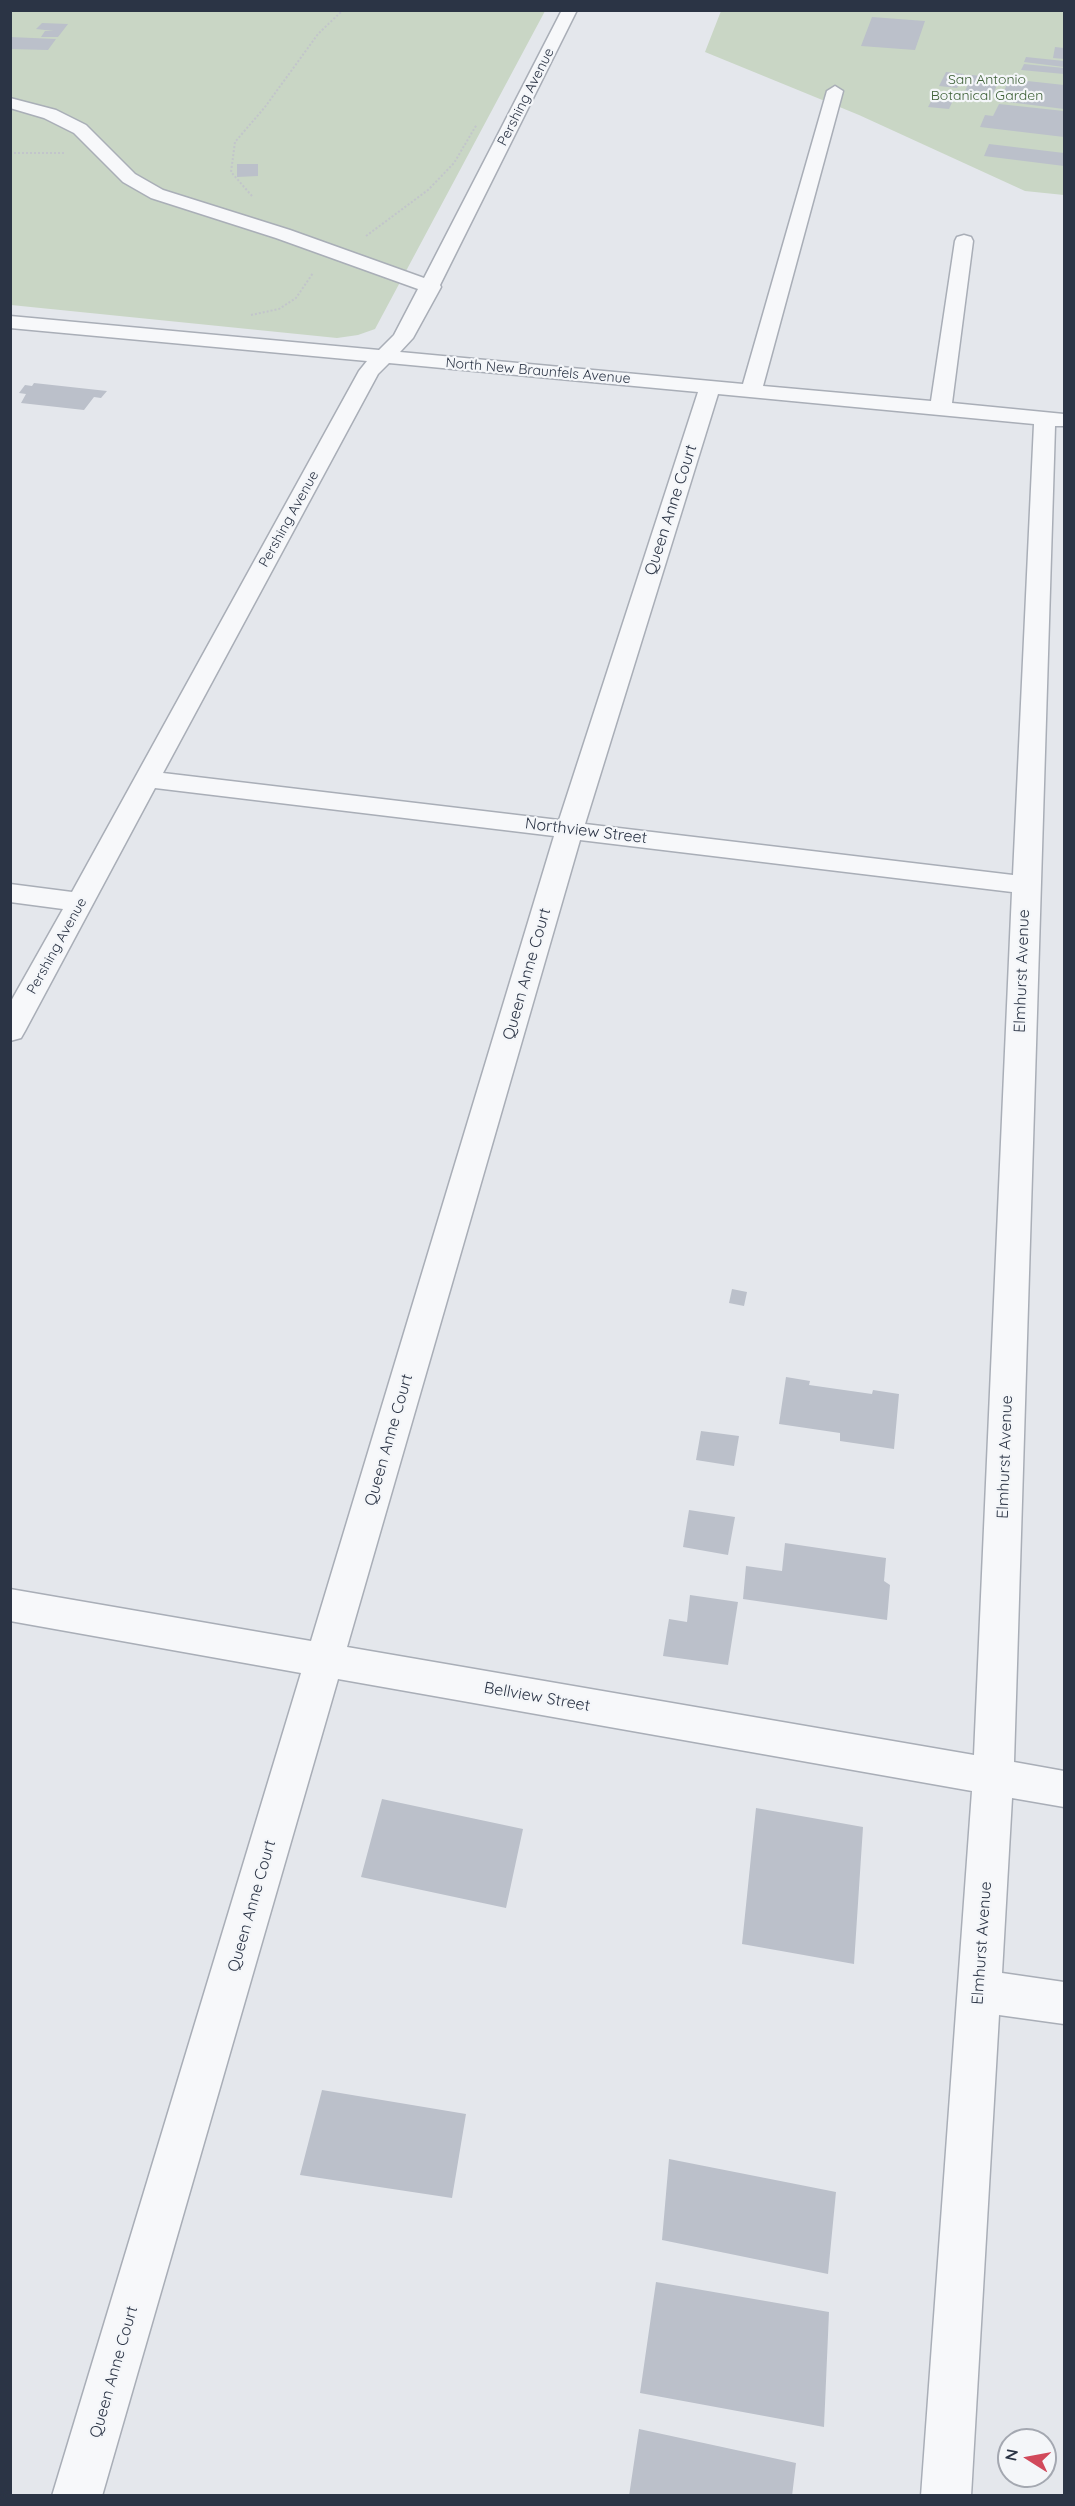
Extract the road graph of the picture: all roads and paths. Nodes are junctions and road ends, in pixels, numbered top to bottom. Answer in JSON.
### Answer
{"nodes":[{"id":1,"x":343,"y":10,"type":"edge"},
{"id":2,"x":570,"y":10,"type":"edge"},
{"id":3,"x":1044,"y":10,"type":"edge"},
{"id":4,"x":1065,"y":11,"type":"edge"},
{"id":5,"x":835,"y":91,"type":"dead end"},
{"id":6,"x":10,"y":103,"type":"edge"},
{"id":7,"x":10,"y":153,"type":"edge"},
{"id":8,"x":107,"y":155,"type":"junction"},
{"id":9,"x":245,"y":222,"type":"junction"},
{"id":10,"x":964,"y":241,"type":"dead end"},
{"id":11,"x":431,"y":286,"type":"junction"},
{"id":12,"x":10,"y":322,"type":"edge"},
{"id":13,"x":385,"y":357,"type":"junction"},
{"id":14,"x":710,"y":387,"type":"junction"},
{"id":15,"x":752,"y":391,"type":"junction"},
{"id":16,"x":941,"y":408,"type":"junction"},
{"id":17,"x":1055,"y":419,"type":"edge"},
{"id":18,"x":147,"y":779,"type":"junction"},
{"id":19,"x":570,"y":829,"type":"junction"},
{"id":20,"x":1026,"y":885,"type":"junction"},
{"id":21,"x":10,"y":893,"type":"edge"},
{"id":22,"x":81,"y":902,"type":"junction"},
{"id":23,"x":10,"y":1031,"type":"edge"},
{"id":24,"x":10,"y":1605,"type":"edge"},
{"id":25,"x":324,"y":1660,"type":"junction"},
{"id":26,"x":993,"y":1776,"type":"junction"},
{"id":27,"x":1065,"y":1789,"type":"edge"},
{"id":28,"x":979,"y":1991,"type":"junction"},
{"id":29,"x":1065,"y":2003,"type":"edge"},
{"id":30,"x":77,"y":2496,"type":"edge"},
{"id":31,"x":946,"y":2496,"type":"edge"}],
"edges":[{"from":1,"to":9,"type":"path"},
{"from":2,"to":11,"type":"street","name":"Pershing Avenue"},
{"from":3,"to":4,"type":"path"},
{"from":5,"to":15,"type":"street"},
{"from":6,"to":8,"type":"street"},
{"from":7,"to":8,"type":"path"},
{"from":8,"to":9,"type":"street"},
{"from":9,"to":11,"type":"street"},
{"from":10,"to":16,"type":"street"},
{"from":11,"to":13,"type":"street","name":"Pershing Avenue"},
{"from":12,"to":13,"type":"street","name":"North New Braunfels Avenue"},
{"from":13,"to":14,"type":"street","name":"North New Braunfels Avenue"},
{"from":13,"to":18,"type":"street","name":"Pershing Avenue"},
{"from":14,"to":15,"type":"street","name":"North New Braunfels Avenue"},
{"from":14,"to":19,"type":"street","name":"Queen Anne Court"},
{"from":15,"to":16,"type":"street","name":"North New Braunfels Avenue"},
{"from":16,"to":17,"type":"street","name":"North New Braunfels Avenue"},
{"from":17,"to":20,"type":"street","name":"Elmhurst Avenue"},
{"from":18,"to":19,"type":"street","name":"Northview Street"},
{"from":18,"to":22,"type":"street","name":"Pershing Avenue"},
{"from":19,"to":20,"type":"street","name":"Northview Street"},
{"from":19,"to":25,"type":"street","name":"Queen Anne Court"},
{"from":20,"to":26,"type":"street","name":"Elmhurst Avenue"},
{"from":21,"to":22,"type":"street"},
{"from":22,"to":23,"type":"street","name":"Pershing Avenue"},
{"from":24,"to":25,"type":"street","name":"Bellview Street"},
{"from":25,"to":26,"type":"street","name":"Bellview Street"},
{"from":25,"to":30,"type":"street","name":"Queen Anne Court"},
{"from":26,"to":27,"type":"street","name":"Bellview Street"},
{"from":26,"to":28,"type":"street","name":"Elmhurst Avenue"},
{"from":28,"to":29,"type":"street"},
{"from":28,"to":31,"type":"street","name":"Elmhurst Avenue"}]}
